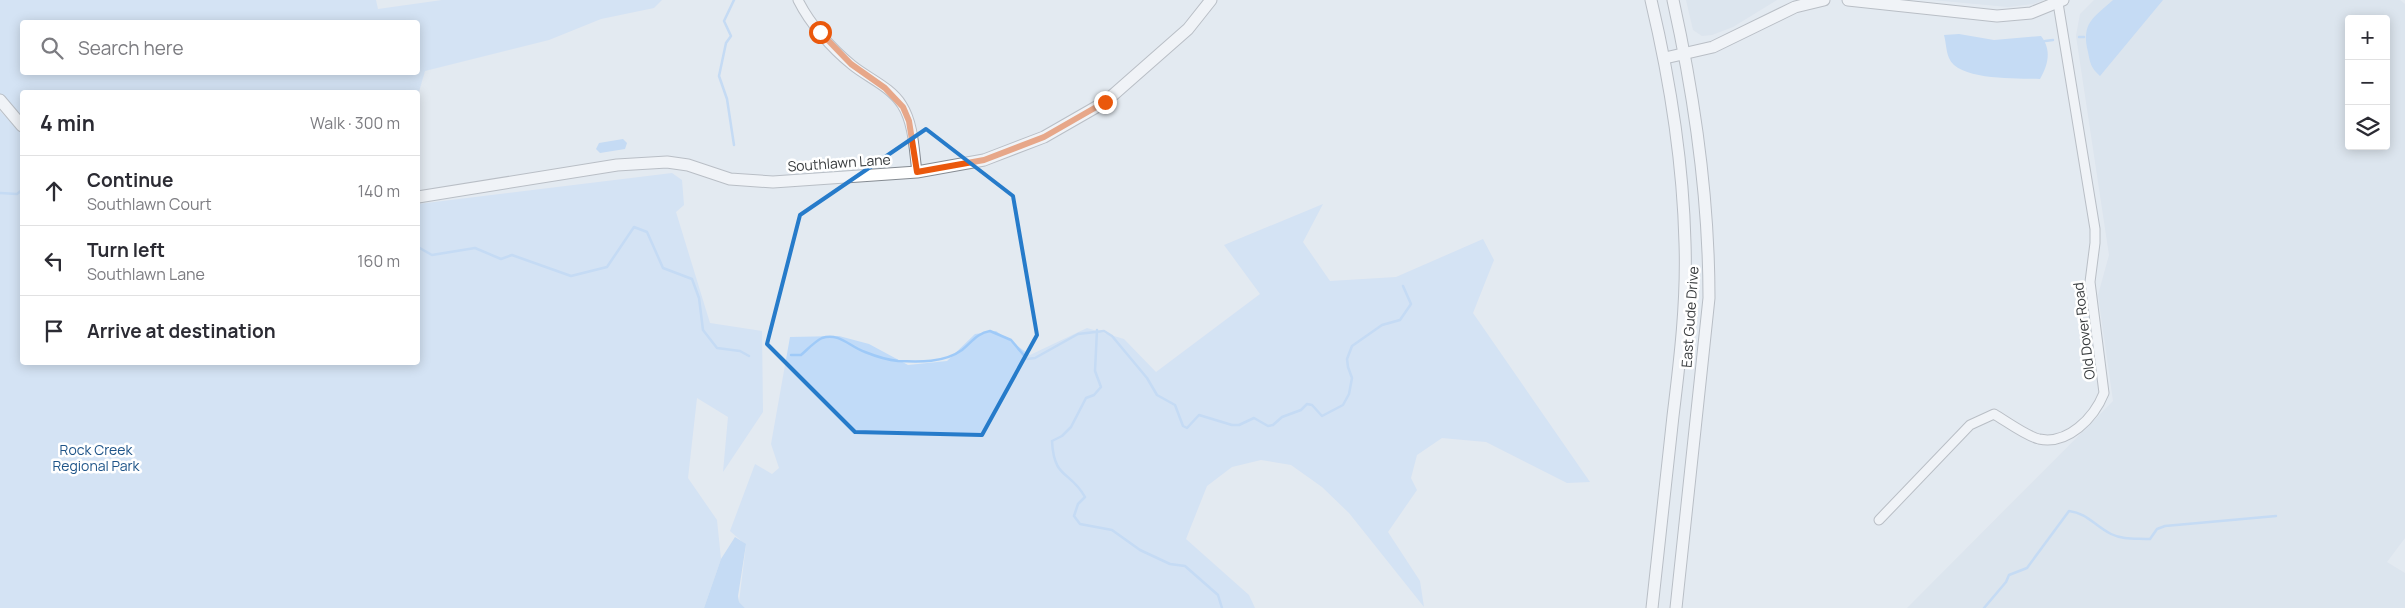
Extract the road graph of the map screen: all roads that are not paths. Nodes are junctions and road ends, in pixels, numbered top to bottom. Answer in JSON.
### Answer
{"nodes":[{"id":1,"x":798,"y":0,"type":"edge"},
{"id":2,"x":1211,"y":0,"type":"edge"},
{"id":3,"x":1651,"y":0,"type":"edge"},
{"id":4,"x":1672,"y":0,"type":"edge"},
{"id":5,"x":1824,"y":0,"type":"edge"},
{"id":6,"x":1848,"y":0,"type":"edge"},
{"id":7,"x":2061,"y":2,"type":"edge"},
{"id":8,"x":1685,"y":54,"type":"junction"},
{"id":9,"x":1665,"y":58,"type":"junction"},
{"id":10,"x":0,"y":100,"type":"edge"},
{"id":11,"x":20,"y":124,"type":"edge"},
{"id":12,"x":917,"y":172,"type":"junction"},
{"id":13,"x":420,"y":197,"type":"edge"},
{"id":14,"x":1879,"y":520,"type":"dead end"},
{"id":15,"x":1652,"y":608,"type":"edge"},
{"id":16,"x":1676,"y":608,"type":"edge"}],
"edges":[{"from":1,"to":12,"type":"street"},
{"from":2,"to":12,"type":"street","name":"Southlawn Lane"},
{"from":3,"to":9,"type":"street","name":"East Gude Drive"},
{"from":4,"to":8,"type":"street","name":"East Gude Drive"},
{"from":5,"to":8,"type":"street"},
{"from":6,"to":7,"type":"street"},
{"from":7,"to":14,"type":"street","name":"Old Dover Road"},
{"from":8,"to":9,"type":"street"},
{"from":8,"to":16,"type":"street","name":"East Gude Drive"},
{"from":9,"to":15,"type":"street","name":"East Gude Drive"},
{"from":10,"to":11,"type":"street"},
{"from":12,"to":13,"type":"street","name":"Southlawn Lane"}]}
